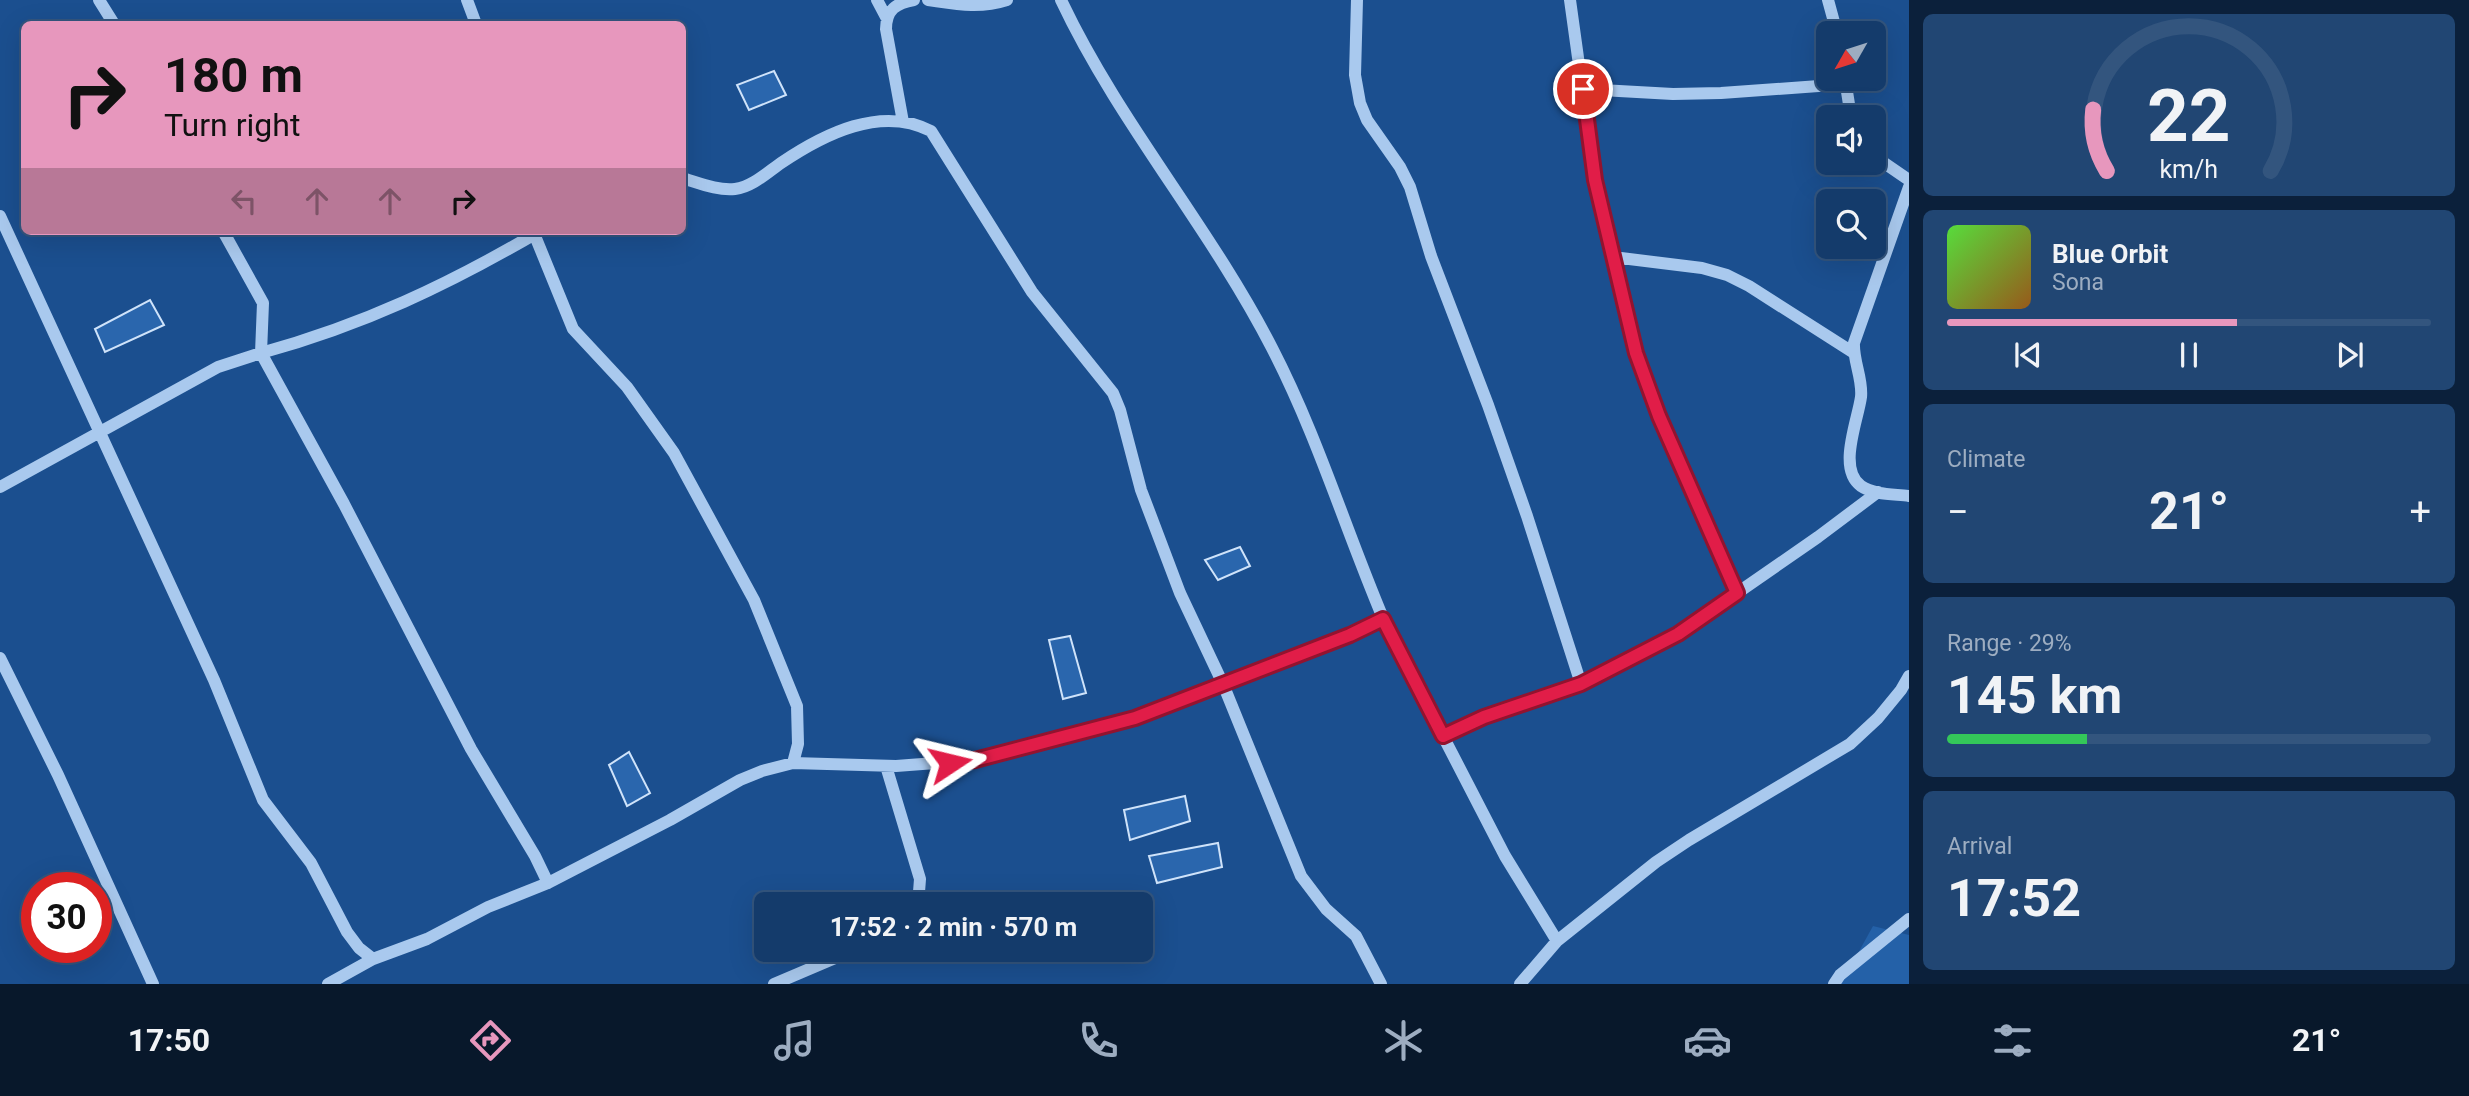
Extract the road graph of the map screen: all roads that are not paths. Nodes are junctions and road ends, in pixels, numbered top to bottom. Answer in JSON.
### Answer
{"nodes":[{"id":1,"x":99,"y":0,"type":"edge"},
{"id":2,"x":467,"y":0,"type":"edge"},
{"id":3,"x":877,"y":0,"type":"edge"},
{"id":4,"x":914,"y":0,"type":"edge"},
{"id":5,"x":928,"y":0,"type":"edge"},
{"id":6,"x":1007,"y":0,"type":"edge"},
{"id":7,"x":1061,"y":0,"type":"edge"},
{"id":8,"x":1357,"y":0,"type":"edge"},
{"id":9,"x":1570,"y":0,"type":"edge"},
{"id":10,"x":1828,"y":0,"type":"edge"},
{"id":11,"x":886,"y":17,"type":"junction"},
{"id":12,"x":112,"y":21,"type":"edge"},
{"id":13,"x":475,"y":21,"type":"edge"},
{"id":14,"x":1834,"y":21,"type":"edge"},
{"id":15,"x":1816,"y":84,"type":"edge"},
{"id":16,"x":1583,"y":89,"type":"junction"},
{"id":17,"x":903,"y":122,"type":"junction"},
{"id":18,"x":1886,"y":164,"type":"edge"},
{"id":19,"x":686,"y":179,"type":"edge"},
{"id":20,"x":1909,"y":180,"type":"edge"},
{"id":21,"x":1909,"y":187,"type":"edge"},
{"id":22,"x":0,"y":216,"type":"edge"},
{"id":23,"x":225,"y":235,"type":"edge"},
{"id":24,"x":530,"y":235,"type":"edge"},
{"id":25,"x":536,"y":235,"type":"edge"},
{"id":26,"x":1613,"y":257,"type":"junction"},
{"id":27,"x":261,"y":353,"type":"junction"},
{"id":28,"x":1854,"y":353,"type":"junction"},
{"id":29,"x":100,"y":432,"type":"junction"},
{"id":30,"x":0,"y":487,"type":"edge"},
{"id":31,"x":1878,"y":492,"type":"junction"},
{"id":32,"x":1909,"y":496,"type":"edge"},
{"id":33,"x":1737,"y":593,"type":"junction"},
{"id":34,"x":1383,"y":619,"type":"junction"},
{"id":35,"x":0,"y":658,"type":"edge"},
{"id":36,"x":1909,"y":676,"type":"edge"},
{"id":37,"x":1223,"y":684,"type":"junction"},
{"id":38,"x":1581,"y":684,"type":"junction"},
{"id":39,"x":1443,"y":736,"type":"junction"},
{"id":40,"x":793,"y":763,"type":"junction"},
{"id":41,"x":886,"y":766,"type":"junction"},
{"id":42,"x":548,"y":883,"type":"junction"},
{"id":43,"x":919,"y":892,"type":"edge"},
{"id":44,"x":1909,"y":919,"type":"edge"},
{"id":45,"x":1557,"y":941,"type":"junction"},
{"id":46,"x":373,"y":960,"type":"junction"},
{"id":47,"x":826,"y":962,"type":"edge"},
{"id":48,"x":153,"y":984,"type":"edge"},
{"id":49,"x":328,"y":984,"type":"edge"},
{"id":50,"x":774,"y":984,"type":"edge"},
{"id":51,"x":1381,"y":984,"type":"edge"},
{"id":52,"x":1520,"y":984,"type":"edge"},
{"id":53,"x":1834,"y":984,"type":"edge"}],
"edges":[{"from":1,"to":12,"type":"street"},
{"from":2,"to":13,"type":"street"},
{"from":3,"to":11,"type":"street"},
{"from":4,"to":11,"type":"street"},
{"from":5,"to":6,"type":"street"},
{"from":7,"to":34,"type":"street"},
{"from":8,"to":38,"type":"street"},
{"from":9,"to":16,"type":"street"},
{"from":10,"to":14,"type":"street"},
{"from":11,"to":17,"type":"street"},
{"from":15,"to":16,"type":"street"},
{"from":16,"to":26,"type":"street"},
{"from":17,"to":19,"type":"street"},
{"from":17,"to":37,"type":"street"},
{"from":18,"to":20,"type":"street"},
{"from":21,"to":28,"type":"street"},
{"from":22,"to":29,"type":"street"},
{"from":23,"to":27,"type":"street"},
{"from":24,"to":27,"type":"street"},
{"from":25,"to":40,"type":"street"},
{"from":26,"to":28,"type":"street"},
{"from":26,"to":33,"type":"street"},
{"from":27,"to":29,"type":"street"},
{"from":27,"to":42,"type":"street"},
{"from":28,"to":31,"type":"street"},
{"from":29,"to":30,"type":"street"},
{"from":29,"to":46,"type":"street"},
{"from":31,"to":32,"type":"street"},
{"from":31,"to":33,"type":"street"},
{"from":33,"to":38,"type":"street"},
{"from":34,"to":37,"type":"street"},
{"from":34,"to":39,"type":"street"},
{"from":35,"to":48,"type":"street"},
{"from":36,"to":45,"type":"street"},
{"from":37,"to":41,"type":"street"},
{"from":37,"to":51,"type":"street"},
{"from":38,"to":39,"type":"street"},
{"from":39,"to":45,"type":"street"},
{"from":40,"to":41,"type":"street"},
{"from":40,"to":42,"type":"street"},
{"from":41,"to":43,"type":"street"},
{"from":42,"to":46,"type":"street"},
{"from":44,"to":53,"type":"street"},
{"from":45,"to":52,"type":"street"},
{"from":46,"to":49,"type":"street"},
{"from":47,"to":50,"type":"street"}]}
